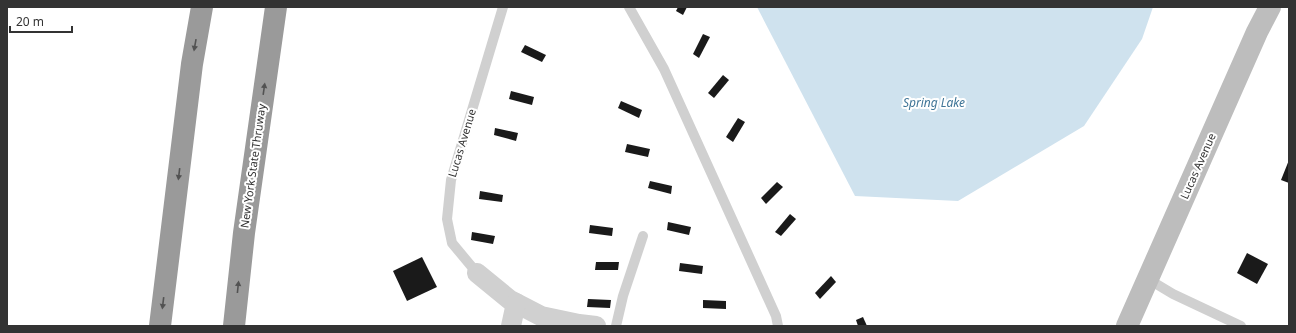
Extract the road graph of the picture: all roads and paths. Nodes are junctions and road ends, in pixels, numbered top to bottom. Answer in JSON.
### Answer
{"nodes":[{"id":1,"x":202,"y":7,"type":"edge"},
{"id":2,"x":276,"y":7,"type":"edge"},
{"id":3,"x":503,"y":7,"type":"edge"},
{"id":4,"x":629,"y":7,"type":"edge"},
{"id":5,"x":1270,"y":7,"type":"edge"},
{"id":6,"x":644,"y":236,"type":"dead end"},
{"id":7,"x":478,"y":273,"type":"joint"},
{"id":8,"x":1148,"y":278,"type":"junction"},
{"id":9,"x":516,"y":303,"type":"junction"},
{"id":10,"x":1128,"y":322,"type":"edge"},
{"id":11,"x":160,"y":326,"type":"edge"},
{"id":12,"x":234,"y":326,"type":"edge"},
{"id":13,"x":511,"y":326,"type":"edge"},
{"id":14,"x":596,"y":326,"type":"edge"},
{"id":15,"x":616,"y":326,"type":"edge"},
{"id":16,"x":778,"y":326,"type":"edge"},
{"id":17,"x":1241,"y":326,"type":"edge"}],
"edges":[{"from":1,"to":11,"type":"highway","one_way":true},
{"from":12,"to":2,"type":"highway","name":"New York State Thruway","one_way":true},
{"from":3,"to":7,"type":"lane","name":"Lucas Avenue"},
{"from":4,"to":16,"type":"lane"},
{"from":5,"to":8,"type":"street","name":"Lucas Avenue"},
{"from":6,"to":15,"type":"lane"},
{"from":7,"to":9,"type":"street"},
{"from":8,"to":10,"type":"street","name":"Lucas Avenue"},
{"from":8,"to":17,"type":"lane"},
{"from":9,"to":13,"type":"street"},
{"from":9,"to":14,"type":"street"}]}
